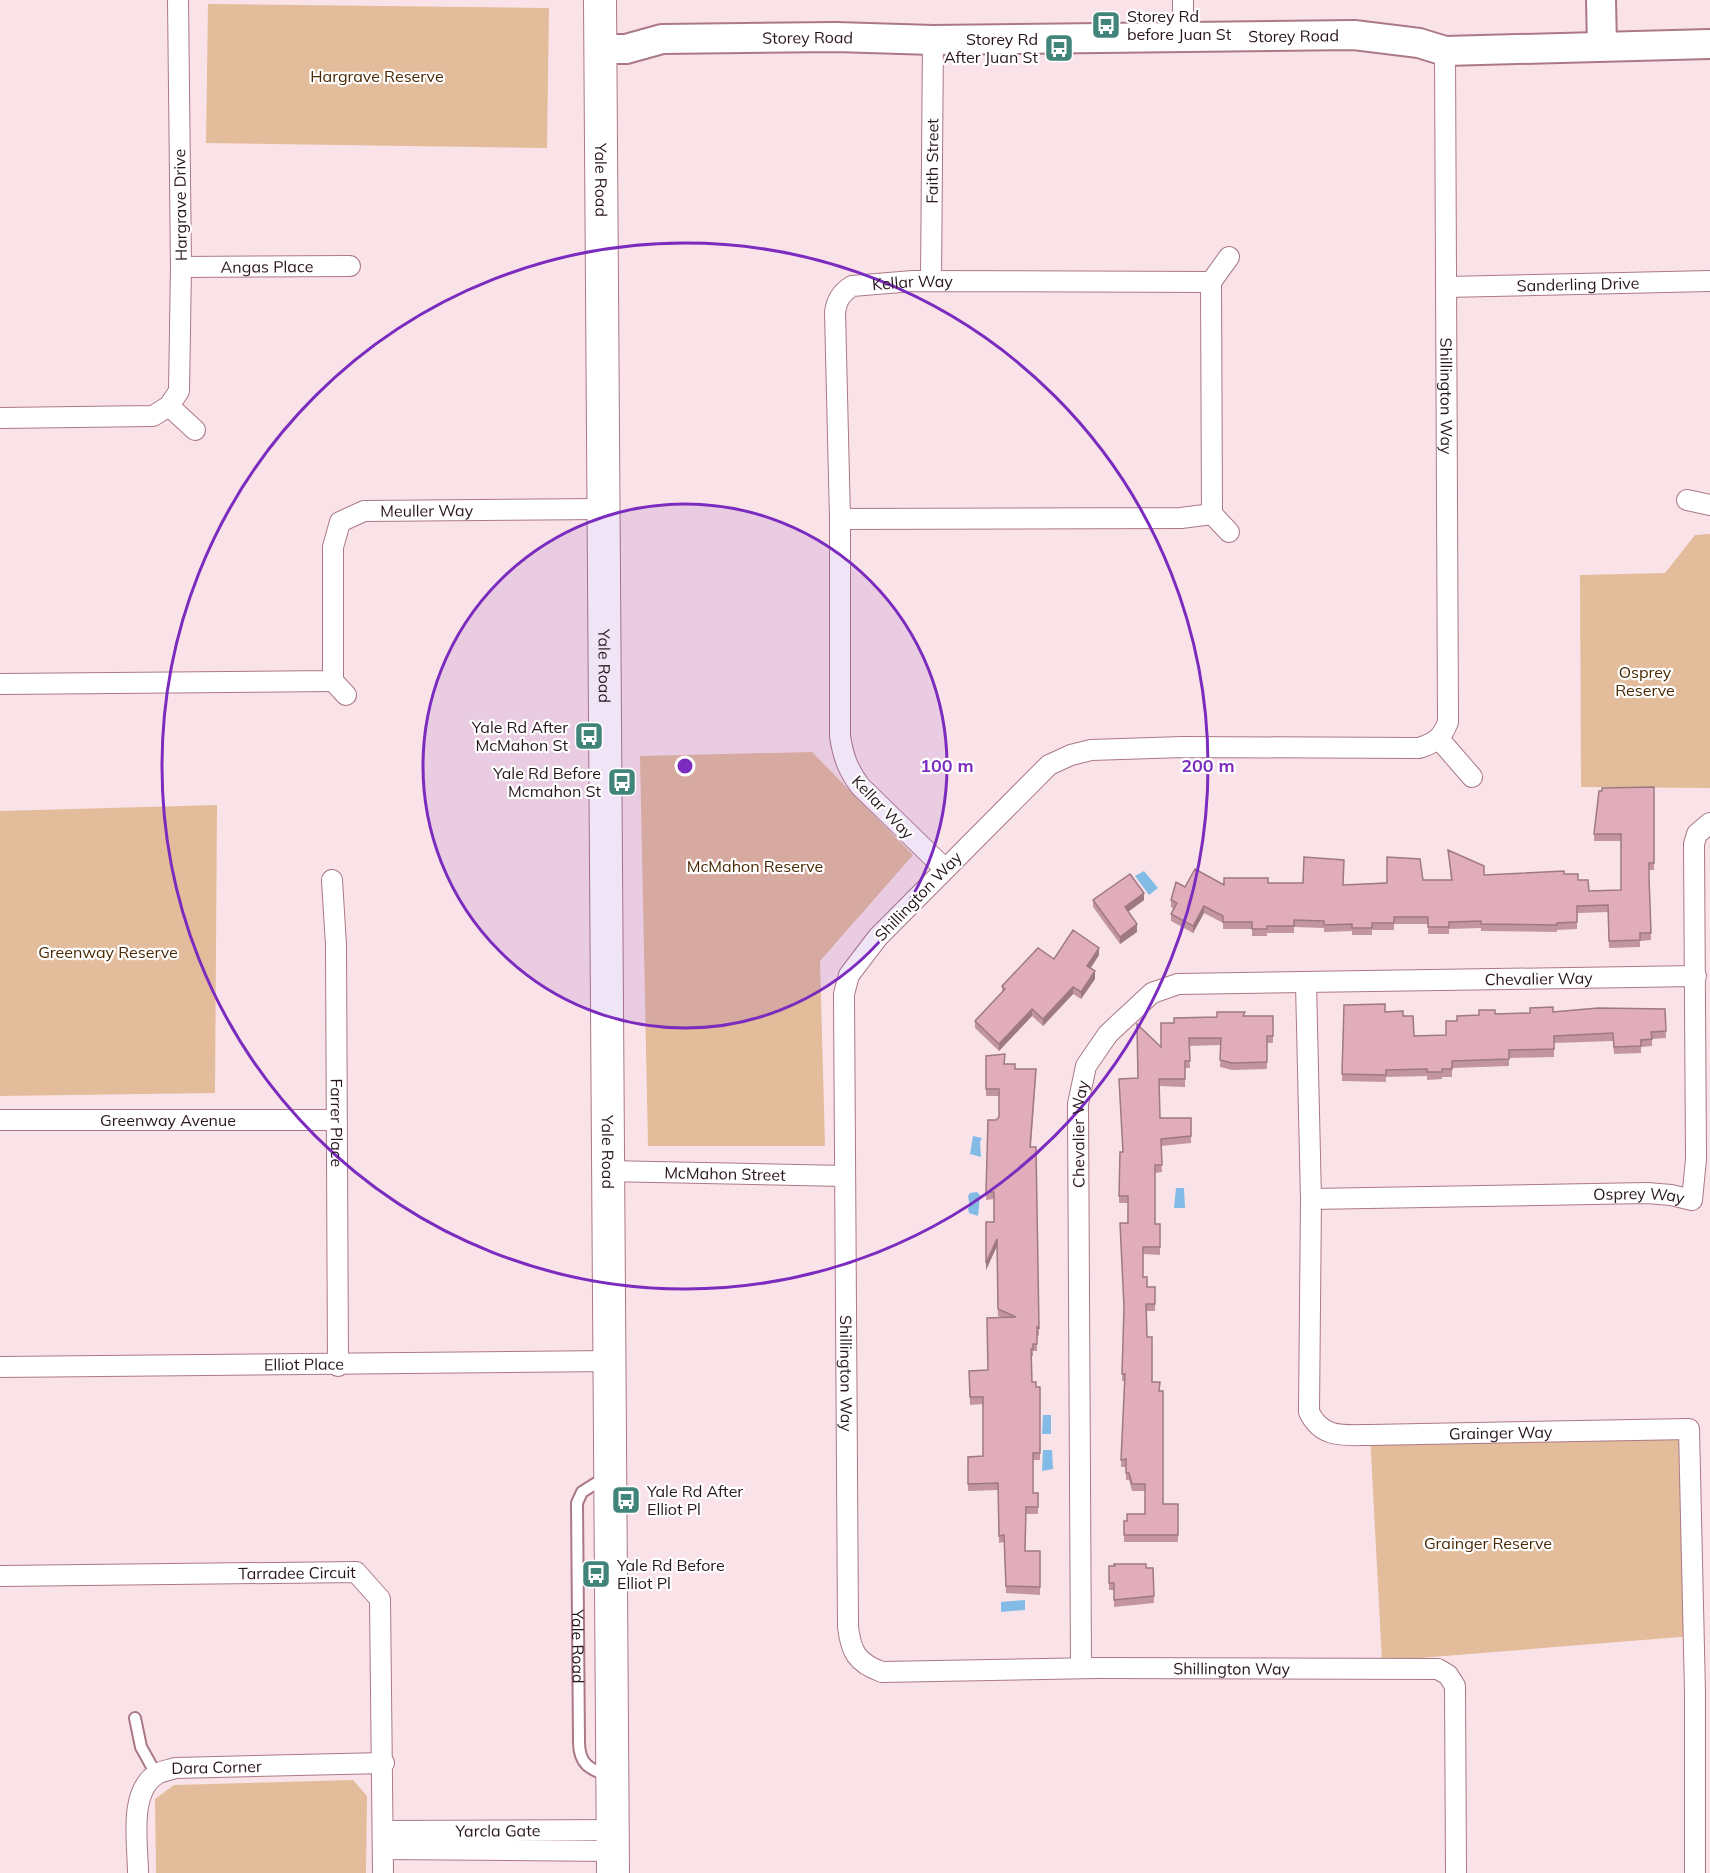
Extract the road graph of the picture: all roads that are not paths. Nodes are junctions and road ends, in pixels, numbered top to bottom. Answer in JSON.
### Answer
{"nodes":[{"id":1,"x":178,"y":0,"type":"edge"},
{"id":2,"x":600,"y":0,"type":"edge"},
{"id":3,"x":1183,"y":0,"type":"edge"},
{"id":4,"x":1601,"y":0,"type":"edge"},
{"id":5,"x":1183,"y":36,"type":"junction"},
{"id":6,"x":601,"y":40,"type":"junction"},
{"id":7,"x":933,"y":40,"type":"junction"},
{"id":8,"x":1710,"y":44,"type":"edge"},
{"id":9,"x":1602,"y":46,"type":"junction"},
{"id":10,"x":1445,"y":51,"type":"junction"},
{"id":11,"x":1229,"y":257,"type":"dead end"},
{"id":12,"x":350,"y":266,"type":"dead end"},
{"id":13,"x":181,"y":267,"type":"junction"},
{"id":14,"x":931,"y":281,"type":"junction"},
{"id":15,"x":1710,"y":281,"type":"edge"},
{"id":16,"x":1211,"y":282,"type":"junction"},
{"id":17,"x":1446,"y":287,"type":"junction"},
{"id":18,"x":169,"y":406,"type":"junction"},
{"id":19,"x":0,"y":418,"type":"edge"},
{"id":20,"x":195,"y":430,"type":"dead end"},
{"id":21,"x":1687,"y":500,"type":"dead end"},
{"id":22,"x":1710,"y":505,"type":"edge"},
{"id":23,"x":604,"y":509,"type":"junction"},
{"id":24,"x":1212,"y":514,"type":"junction"},
{"id":25,"x":840,"y":519,"type":"junction"},
{"id":26,"x":1228,"y":532,"type":"dead end"},
{"id":27,"x":0,"y":684,"type":"edge"},
{"id":28,"x":1439,"y":739,"type":"junction"},
{"id":29,"x":1472,"y":777,"type":"dead end"},
{"id":30,"x":1710,"y":823,"type":"edge"},
{"id":31,"x":945,"y":868,"type":"junction"},
{"id":32,"x":332,"y":880,"type":"dead end"},
{"id":33,"x":1696,"y":976,"type":"junction"},
{"id":34,"x":1306,"y":984,"type":"junction"},
{"id":35,"x":0,"y":1120,"type":"edge"},
{"id":36,"x":336,"y":1120,"type":"junction"},
{"id":37,"x":608,"y":1171,"type":"junction"},
{"id":38,"x":844,"y":1176,"type":"junction"},
{"id":39,"x":1311,"y":1199,"type":"junction"},
{"id":40,"x":609,"y":1361,"type":"junction"},
{"id":41,"x":338,"y":1366,"type":"junction"},
{"id":42,"x":0,"y":1367,"type":"edge"},
{"id":43,"x":0,"y":1576,"type":"edge"},
{"id":44,"x":1081,"y":1668,"type":"junction"},
{"id":45,"x":1702,"y":1693,"type":"edge"},
{"id":46,"x":135,"y":1718,"type":"dead end"},
{"id":47,"x":384,"y":1763,"type":"junction"},
{"id":48,"x":156,"y":1774,"type":"junction"},
{"id":49,"x":384,"y":1840,"type":"junction"},
{"id":50,"x":613,"y":1851,"type":"edge"},
{"id":51,"x":138,"y":1873,"type":"edge"},
{"id":52,"x":383,"y":1873,"type":"edge"},
{"id":53,"x":1456,"y":1873,"type":"edge"},
{"id":54,"x":1695,"y":1873,"type":"edge"}],
"edges":[{"from":1,"to":13,"type":"street","name":"Hargrave Drive"},
{"from":2,"to":6,"type":"main road","name":"Yale Road"},
{"from":3,"to":5,"type":"street"},
{"from":4,"to":9,"type":"street"},
{"from":5,"to":7,"type":"street","name":"Storey Road"},
{"from":5,"to":10,"type":"street","name":"Storey Road"},
{"from":6,"to":7,"type":"street","name":"Storey Road"},
{"from":6,"to":23,"type":"main road","name":"Yale Road"},
{"from":7,"to":14,"type":"street","name":"Faith Street"},
{"from":8,"to":9,"type":"street","name":"Storey Road"},
{"from":9,"to":10,"type":"street","name":"Storey Road"},
{"from":10,"to":17,"type":"street","name":"Shillington Way"},
{"from":11,"to":16,"type":"street"},
{"from":12,"to":13,"type":"street","name":"Angas Place"},
{"from":13,"to":18,"type":"street","name":"Hargrave Drive"},
{"from":14,"to":16,"type":"street","name":"Kellar Way"},
{"from":14,"to":25,"type":"street","name":"Kellar Way"},
{"from":15,"to":17,"type":"street","name":"Sanderling Drive"},
{"from":16,"to":24,"type":"street"},
{"from":17,"to":28,"type":"street","name":"Shillington Way"},
{"from":18,"to":19,"type":"street"},
{"from":18,"to":20,"type":"street"},
{"from":21,"to":22,"type":"street"},
{"from":23,"to":27,"type":"street","name":"Meuller Way"},
{"from":23,"to":37,"type":"main road","name":"Yale Road"},
{"from":24,"to":25,"type":"street"},
{"from":24,"to":26,"type":"street"},
{"from":25,"to":31,"type":"street","name":"Kellar Way"},
{"from":28,"to":29,"type":"street"},
{"from":28,"to":31,"type":"street","name":"Shillington Way"},
{"from":30,"to":33,"type":"street","name":"Osprey Way"},
{"from":31,"to":38,"type":"street","name":"Shillington Way"},
{"from":32,"to":36,"type":"street","name":"Farrer Place"},
{"from":33,"to":34,"type":"street","name":"Chevalier Way"},
{"from":33,"to":39,"type":"street","name":"Osprey Way"},
{"from":34,"to":39,"type":"street","name":"Grainger Way"},
{"from":34,"to":44,"type":"street","name":"Chevalier Way"},
{"from":35,"to":36,"type":"street","name":"Greenway Avenue"},
{"from":36,"to":41,"type":"street","name":"Farrer Place"},
{"from":37,"to":38,"type":"street","name":"McMahon Street"},
{"from":37,"to":40,"type":"main road","name":"Yale Road"},
{"from":38,"to":44,"type":"street","name":"Shillington Way"},
{"from":39,"to":45,"type":"street","name":"Grainger Way"},
{"from":40,"to":41,"type":"street","name":"Elliot Place"},
{"from":40,"to":50,"type":"main road","name":"Yale Road"},
{"from":41,"to":42,"type":"street","name":"Elliot Place"},
{"from":43,"to":47,"type":"street","name":"Tarradee Circuit"},
{"from":44,"to":53,"type":"street","name":"Shillington Way"},
{"from":45,"to":54,"type":"street","name":"Grainger Way"},
{"from":46,"to":48,"type":"lane"},
{"from":47,"to":48,"type":"street","name":"Dara Corner"},
{"from":47,"to":49,"type":"street","name":"Tarradee Circuit"},
{"from":48,"to":51,"type":"street","name":"Dara Corner"},
{"from":49,"to":50,"type":"street","name":"Yarcla Gate"},
{"from":49,"to":52,"type":"street","name":"Tarradee Circuit"}]}
